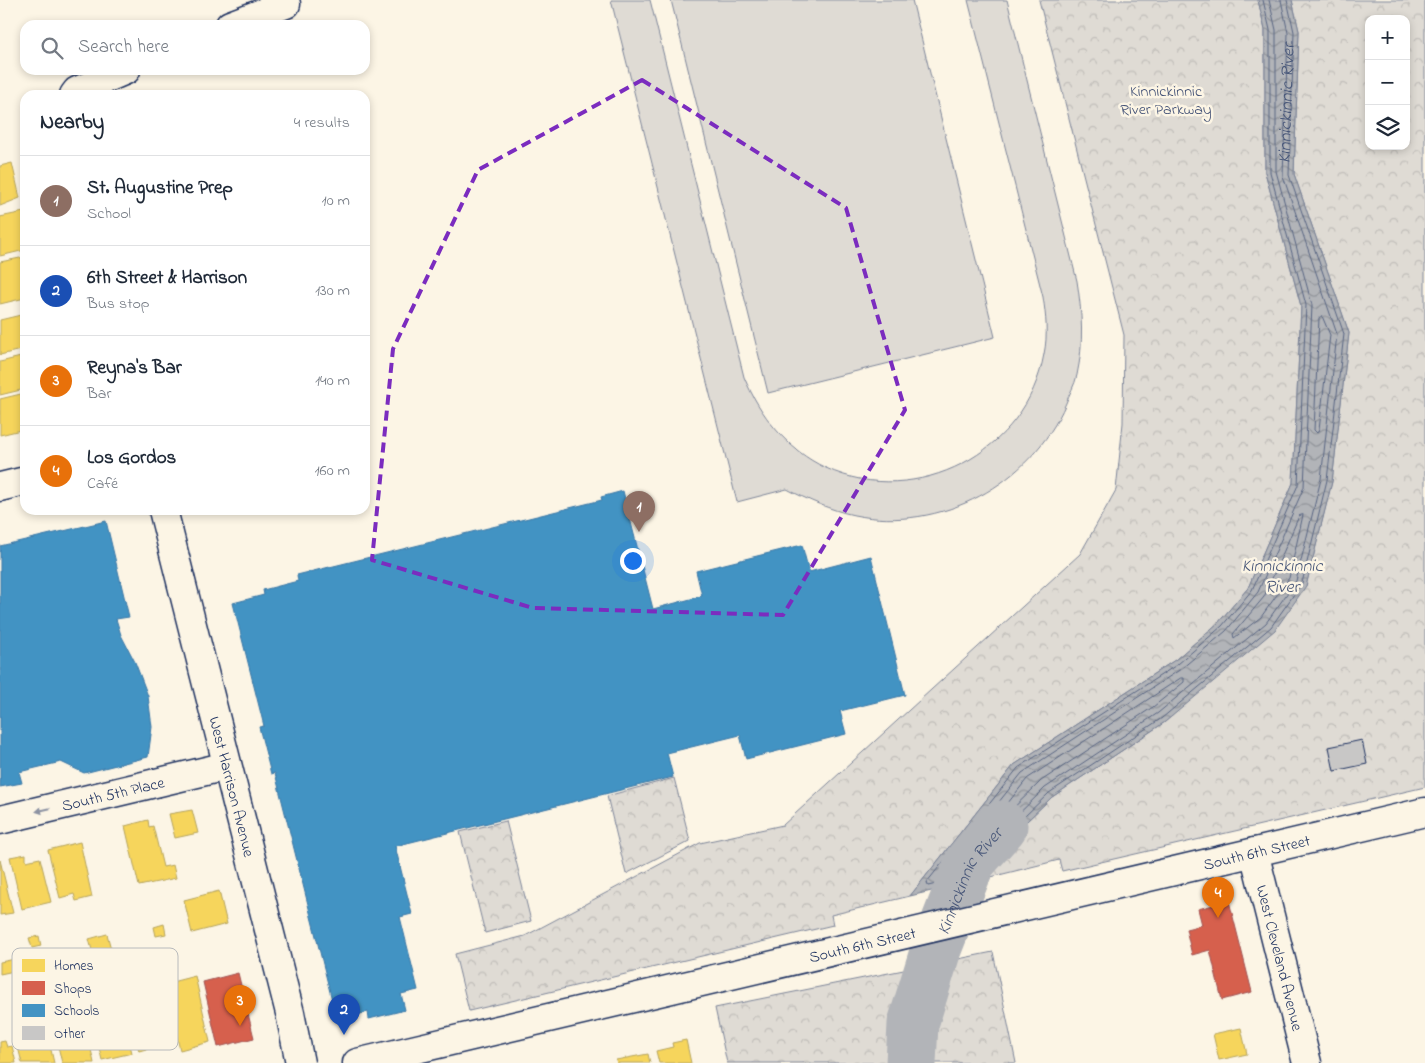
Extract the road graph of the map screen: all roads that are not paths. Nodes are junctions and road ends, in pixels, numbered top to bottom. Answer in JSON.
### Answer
{"nodes":[{"id":1,"x":286,"y":4,"type":"dead end"},
{"id":2,"x":243,"y":20,"type":"edge"},
{"id":3,"x":114,"y":75,"type":"edge"},
{"id":4,"x":79,"y":90,"type":"edge"},
{"id":5,"x":20,"y":482,"type":"edge"},
{"id":6,"x":0,"y":487,"type":"edge"},
{"id":7,"x":164,"y":515,"type":"edge"},
{"id":8,"x":227,"y":766,"type":"junction"},
{"id":9,"x":1425,"y":812,"type":"edge"},
{"id":10,"x":0,"y":820,"type":"edge"},
{"id":11,"x":1254,"y":852,"type":"junction"},
{"id":12,"x":300,"y":1063,"type":"edge"},
{"id":13,"x":357,"y":1063,"type":"edge"},
{"id":14,"x":1307,"y":1063,"type":"edge"}],
"edges":[{"from":1,"to":2,"type":"street"},
{"from":3,"to":4,"type":"street"},
{"from":5,"to":6,"type":"street"},
{"from":7,"to":8,"type":"street","name":"West Harrison Avenue"},
{"from":8,"to":10,"type":"street","name":"South 5th Place","one_way":true},
{"from":8,"to":12,"type":"street","name":"West Harrison Avenue"},
{"from":9,"to":11,"type":"street","name":"South 6th Street"},
{"from":11,"to":13,"type":"street","name":"South 6th Street"},
{"from":11,"to":14,"type":"street","name":"West Cleveland Avenue"}]}
